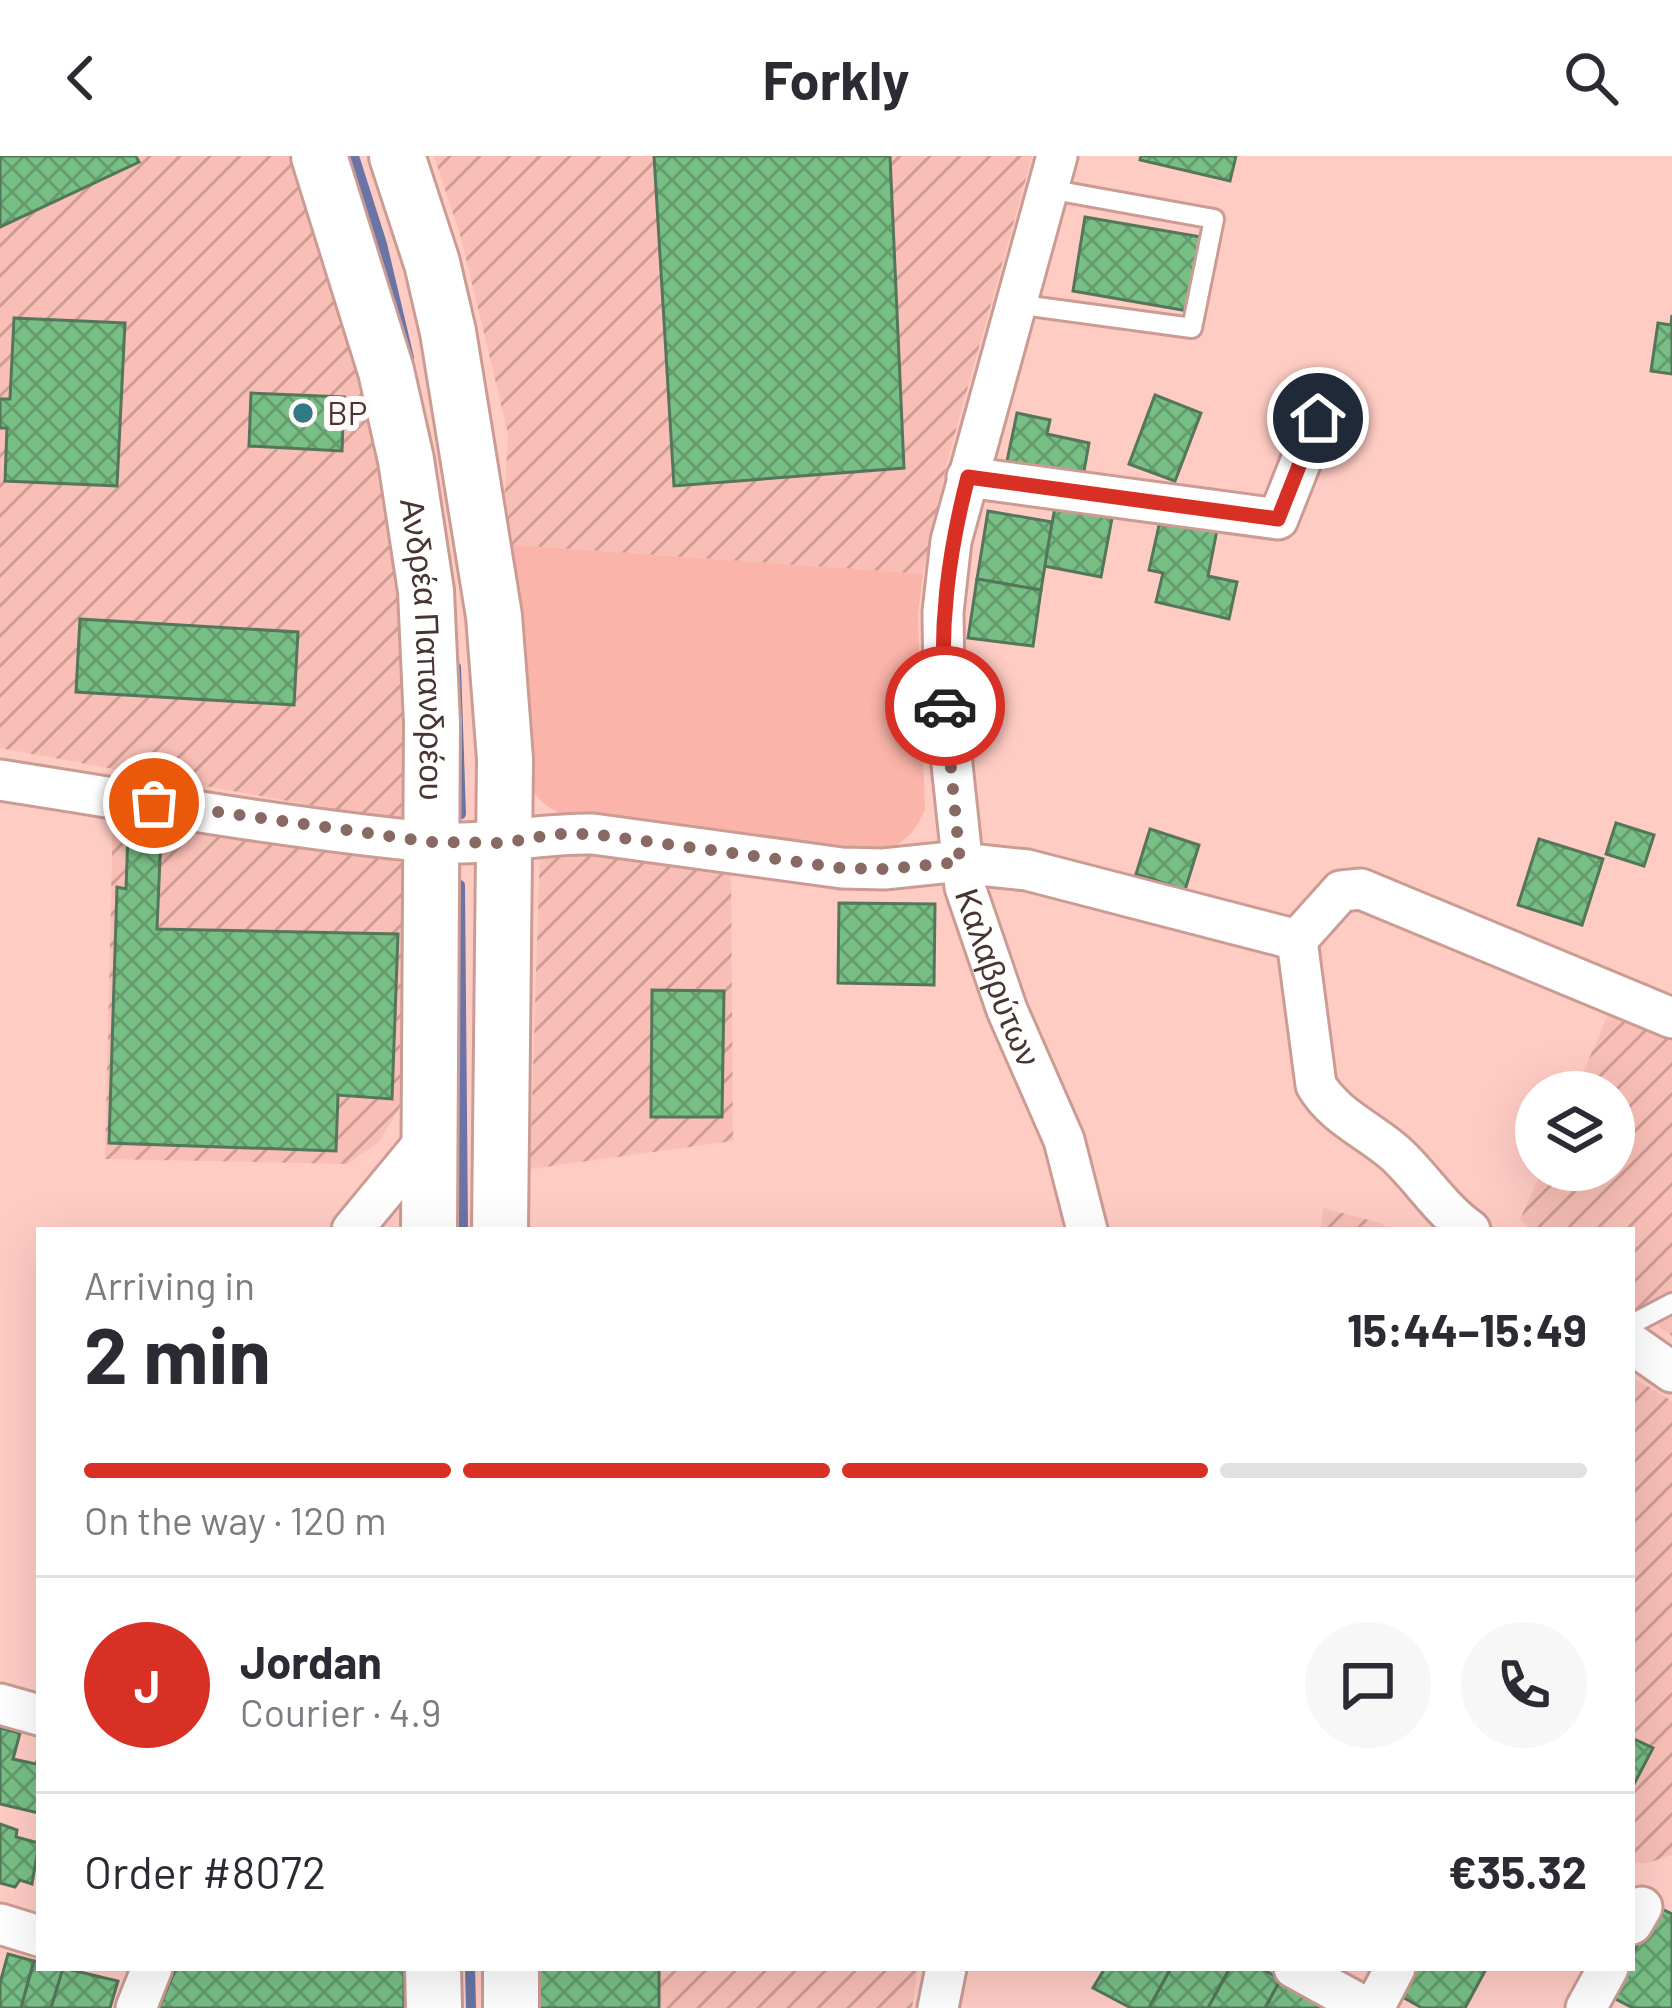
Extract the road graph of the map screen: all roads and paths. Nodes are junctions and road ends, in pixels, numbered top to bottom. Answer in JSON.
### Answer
{"nodes":[{"id":1,"x":319,"y":156,"type":"edge"},
{"id":2,"x":398,"y":156,"type":"edge"},
{"id":3,"x":1052,"y":172,"type":"edge"},
{"id":4,"x":1016,"y":304,"type":"junction"},
{"id":5,"x":1318,"y":418,"type":"dead end"},
{"id":6,"x":968,"y":477,"type":"junction"},
{"id":7,"x":0,"y":780,"type":"edge"},
{"id":8,"x":431,"y":842,"type":"junction"},
{"id":9,"x":505,"y":843,"type":"junction"},
{"id":10,"x":960,"y":862,"type":"junction"},
{"id":11,"x":1297,"y":940,"type":"junction"},
{"id":12,"x":1672,"y":1018,"type":"edge"},
{"id":13,"x":428,"y":1138,"type":"junction"},
{"id":14,"x":354,"y":1227,"type":"edge"},
{"id":15,"x":429,"y":1227,"type":"edge"},
{"id":16,"x":500,"y":1227,"type":"edge"},
{"id":17,"x":1086,"y":1227,"type":"edge"},
{"id":18,"x":1466,"y":1227,"type":"edge"},
{"id":19,"x":1672,"y":1304,"type":"edge"},
{"id":20,"x":1635,"y":1322,"type":"edge"},
{"id":21,"x":1635,"y":1346,"type":"edge"},
{"id":22,"x":1672,"y":1372,"type":"edge"},
{"id":23,"x":0,"y":1704,"type":"edge"},
{"id":24,"x":36,"y":1714,"type":"edge"},
{"id":25,"x":0,"y":1924,"type":"edge"},
{"id":26,"x":36,"y":1935,"type":"edge"},
{"id":27,"x":148,"y":1971,"type":"edge"},
{"id":28,"x":434,"y":1971,"type":"edge"},
{"id":29,"x":511,"y":1971,"type":"edge"},
{"id":30,"x":945,"y":1971,"type":"edge"},
{"id":31,"x":1300,"y":1971,"type":"edge"},
{"id":32,"x":1393,"y":1971,"type":"edge"},
{"id":33,"x":1606,"y":1971,"type":"edge"},
{"id":34,"x":136,"y":2008,"type":"edge"},
{"id":35,"x":434,"y":2008,"type":"edge"},
{"id":36,"x":511,"y":2008,"type":"edge"},
{"id":37,"x":938,"y":2008,"type":"edge"},
{"id":38,"x":1370,"y":2008,"type":"edge"},
{"id":39,"x":1586,"y":2008,"type":"edge"}],
"edges":[{"from":1,"to":8,"type":"main road","name":"Ανδρέα Παπανδρέου"},
{"from":2,"to":9,"type":"main road","name":"Ανδρέα Παπανδρέου"},
{"from":3,"to":4,"type":"street","name":"Καλαβρύτων"},
{"from":3,"to":4,"type":"lane"},
{"from":4,"to":6,"type":"street","name":"Καλαβρύτων"},
{"from":5,"to":6,"type":"street"},
{"from":6,"to":10,"type":"street","name":"Καλαβρύτων"},
{"from":7,"to":8,"type":"street"},
{"from":8,"to":9,"type":"street"},
{"from":8,"to":13,"type":"main road","name":"Ανδρέα Παπανδρέου"},
{"from":9,"to":10,"type":"street"},
{"from":9,"to":16,"type":"main road","name":"Ανδρέα Παπανδρέου"},
{"from":10,"to":11,"type":"street"},
{"from":10,"to":17,"type":"street","name":"Καλαβρύτων"},
{"from":11,"to":12,"type":"street"},
{"from":11,"to":18,"type":"street"},
{"from":13,"to":14,"type":"street"},
{"from":13,"to":15,"type":"main road","name":"Ανδρέα Παπανδρέου"},
{"from":19,"to":20,"type":"lane"},
{"from":21,"to":22,"type":"street"},
{"from":23,"to":24,"type":"street"},
{"from":25,"to":26,"type":"street"},
{"from":27,"to":34,"type":"street"},
{"from":28,"to":35,"type":"main road"},
{"from":29,"to":36,"type":"main road"},
{"from":30,"to":37,"type":"street"},
{"from":31,"to":38,"type":"street"},
{"from":32,"to":38,"type":"street"},
{"from":33,"to":39,"type":"street"}]}
